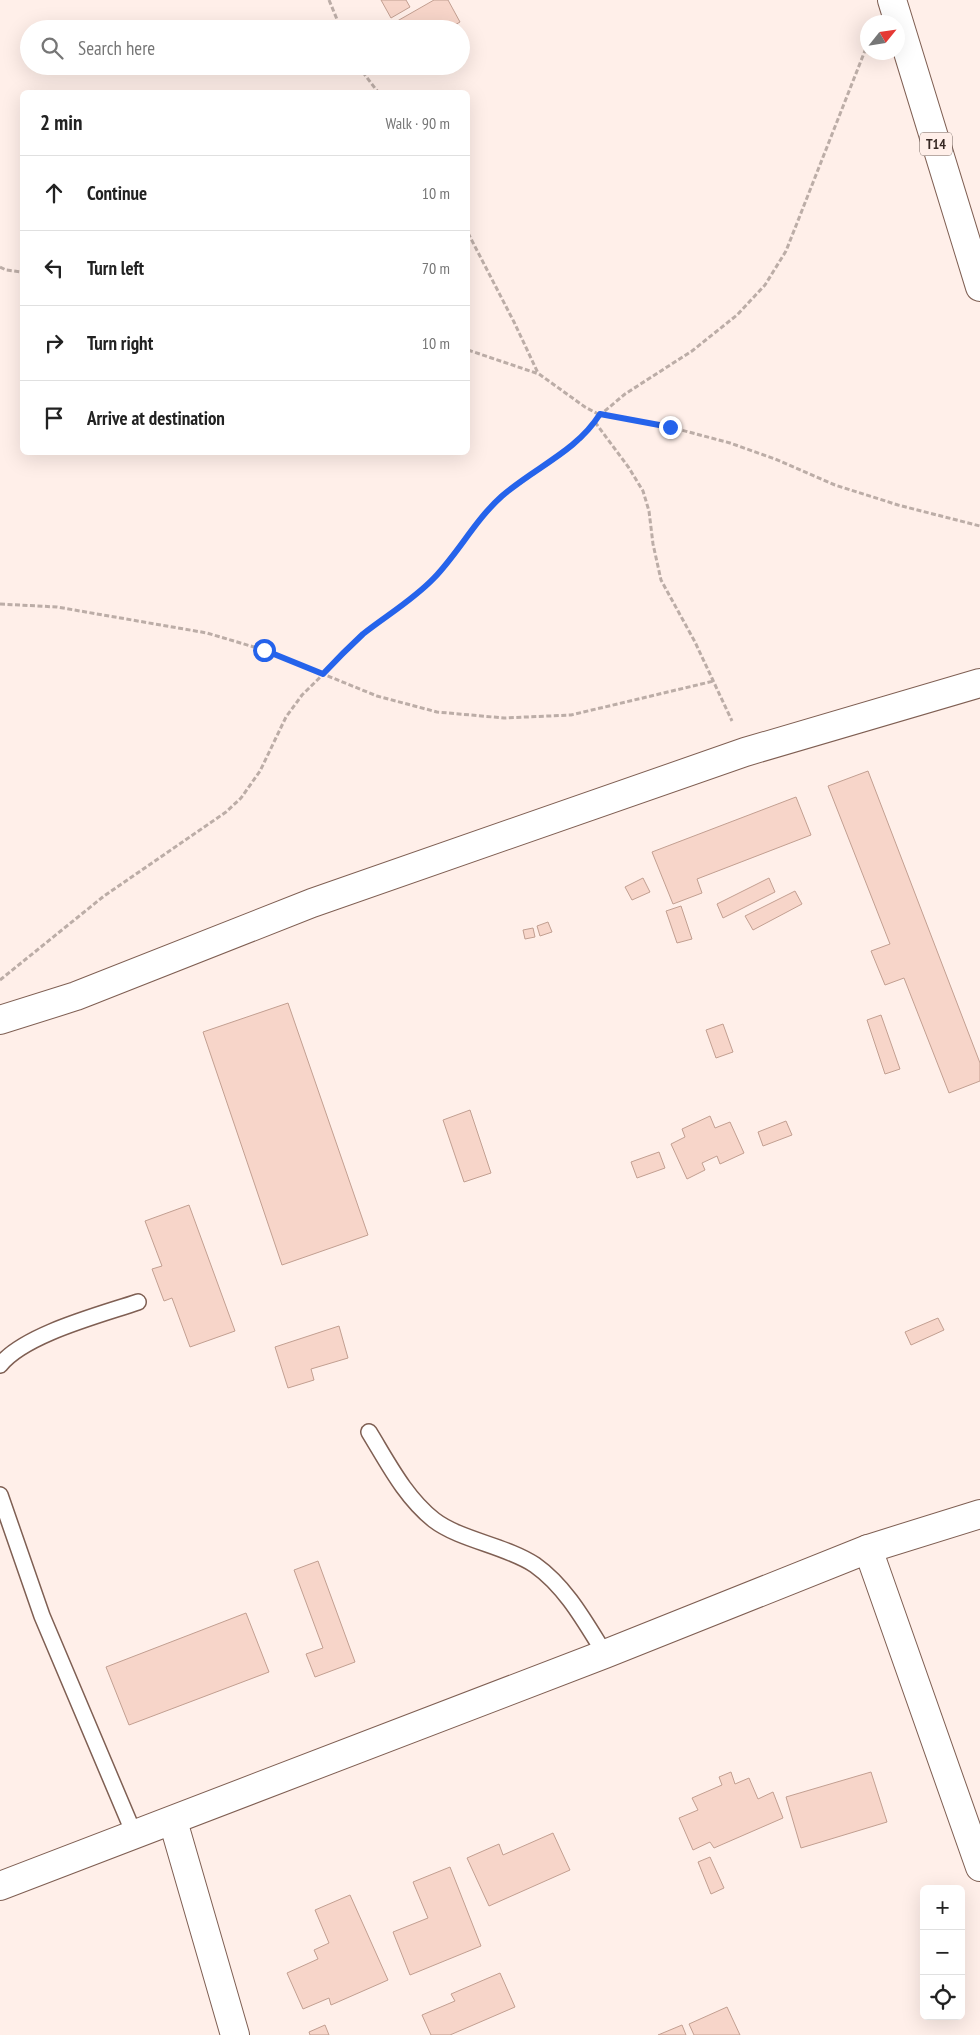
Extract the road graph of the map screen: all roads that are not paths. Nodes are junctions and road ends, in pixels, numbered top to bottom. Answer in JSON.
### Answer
{"nodes":[{"id":1,"x":892,"y":0,"type":"edge"},
{"id":2,"x":980,"y":287,"type":"edge"},
{"id":3,"x":980,"y":682,"type":"edge"},
{"id":4,"x":0,"y":1020,"type":"edge"},
{"id":5,"x":138,"y":1302,"type":"dead end"},
{"id":6,"x":0,"y":1365,"type":"edge"},
{"id":7,"x":369,"y":1432,"type":"dead end"},
{"id":8,"x":0,"y":1495,"type":"edge"},
{"id":9,"x":980,"y":1514,"type":"edge"},
{"id":10,"x":868,"y":1549,"type":"junction"},
{"id":11,"x":606,"y":1654,"type":"junction"},
{"id":12,"x":173,"y":1821,"type":"junction"},
{"id":13,"x":135,"y":1836,"type":"junction"},
{"id":14,"x":980,"y":1867,"type":"edge"},
{"id":15,"x":0,"y":1886,"type":"edge"},
{"id":16,"x":235,"y":2035,"type":"edge"}],
"edges":[{"from":1,"to":2,"type":"main road","number":"T14"},
{"from":3,"to":4,"type":"main road"},
{"from":5,"to":6,"type":"lane"},
{"from":7,"to":11,"type":"lane"},
{"from":8,"to":13,"type":"lane"},
{"from":9,"to":10,"type":"main road"},
{"from":10,"to":11,"type":"main road"},
{"from":10,"to":14,"type":"main road"},
{"from":11,"to":12,"type":"main road"},
{"from":12,"to":13,"type":"main road"},
{"from":12,"to":16,"type":"main road"},
{"from":13,"to":15,"type":"main road"}]}
